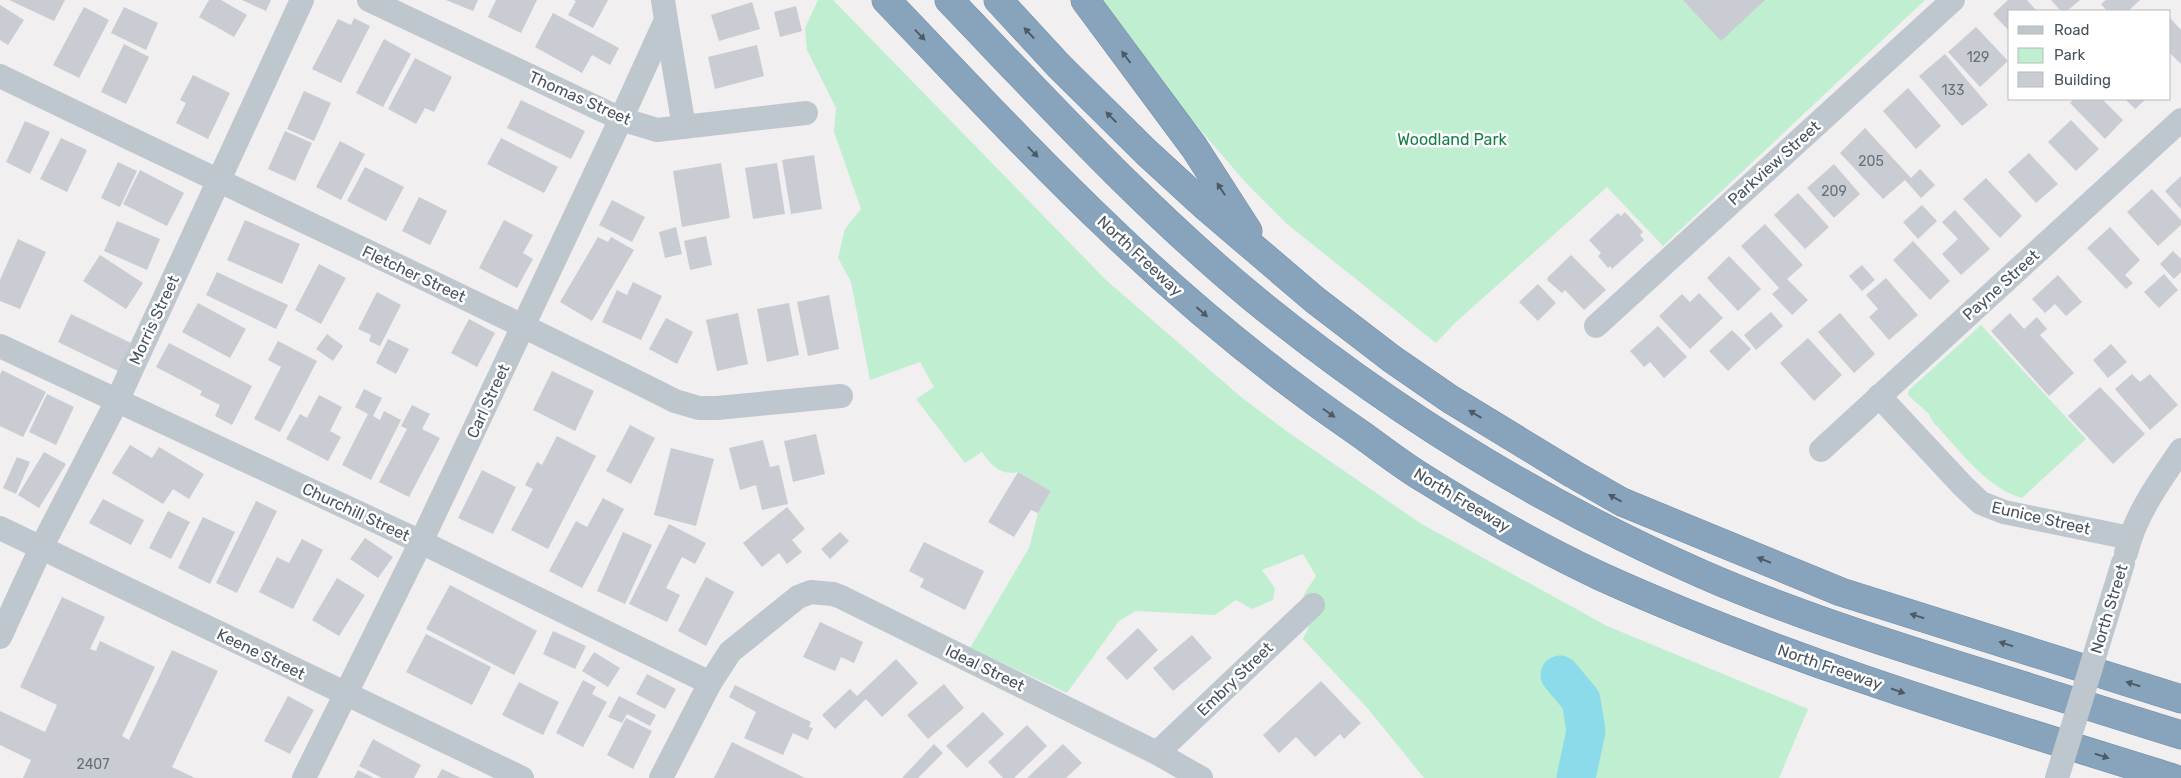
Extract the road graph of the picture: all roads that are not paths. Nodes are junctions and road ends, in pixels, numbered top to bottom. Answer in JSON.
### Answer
{"nodes":[{"id":1,"x":302,"y":0,"type":"edge"},
{"id":2,"x":369,"y":0,"type":"edge"},
{"id":3,"x":886,"y":0,"type":"edge"},
{"id":4,"x":949,"y":0,"type":"edge"},
{"id":5,"x":998,"y":0,"type":"edge"},
{"id":6,"x":1085,"y":0,"type":"edge"},
{"id":7,"x":1953,"y":0,"type":"edge"},
{"id":8,"x":665,"y":10,"type":"edge"},
{"id":9,"x":0,"y":76,"type":"edge"},
{"id":10,"x":806,"y":113,"type":"dead end"},
{"id":11,"x":621,"y":119,"type":"junction"},
{"id":12,"x":2181,"y":120,"type":"edge"},
{"id":13,"x":684,"y":127,"type":"junction"},
{"id":14,"x":218,"y":182,"type":"junction"},
{"id":15,"x":1267,"y":260,"type":"junction"},
{"id":16,"x":523,"y":325,"type":"junction"},
{"id":17,"x":1596,"y":326,"type":"dead end"},
{"id":18,"x":0,"y":346,"type":"edge"},
{"id":19,"x":841,"y":396,"type":"dead end"},
{"id":20,"x":1879,"y":396,"type":"junction"},
{"id":21,"x":117,"y":401,"type":"junction"},
{"id":22,"x":1821,"y":450,"type":"dead end"},
{"id":23,"x":2181,"y":450,"type":"edge"},
{"id":24,"x":0,"y":528,"type":"edge"},
{"id":25,"x":2130,"y":538,"type":"junction"},
{"id":26,"x":421,"y":542,"type":"junction"},
{"id":27,"x":41,"y":548,"type":"junction"},
{"id":28,"x":1313,"y":605,"type":"dead end"},
{"id":29,"x":0,"y":637,"type":"edge"},
{"id":30,"x":710,"y":683,"type":"junction"},
{"id":31,"x":344,"y":694,"type":"junction"},
{"id":32,"x":2180,"y":699,"type":"edge"},
{"id":33,"x":2181,"y":735,"type":"edge"},
{"id":34,"x":1157,"y":753,"type":"junction"},
{"id":35,"x":304,"y":778,"type":"edge"},
{"id":36,"x":522,"y":778,"type":"edge"},
{"id":37,"x":661,"y":778,"type":"edge"},
{"id":38,"x":1200,"y":778,"type":"edge"},
{"id":39,"x":2057,"y":778,"type":"edge"},
{"id":40,"x":2173,"y":778,"type":"edge"}],
"edges":[{"from":1,"to":14,"type":"street","name":"Morris Street"},
{"from":2,"to":11,"type":"street","name":"Thomas Street"},
{"from":3,"to":40,"type":"highway","name":"North Freeway","one_way":true},
{"from":4,"to":33,"type":"highway"},
{"from":15,"to":5,"type":"highway","one_way":true},
{"from":15,"to":6,"type":"highway","one_way":true},
{"from":7,"to":17,"type":"street","name":"Parkview Street"},
{"from":8,"to":11,"type":"street","name":"Carl Street"},
{"from":8,"to":13,"type":"street","name":"Carl Street"},
{"from":9,"to":14,"type":"street","name":"Fletcher Street"},
{"from":10,"to":13,"type":"street","name":"Thomas Street"},
{"from":11,"to":13,"type":"street","name":"Thomas Street"},
{"from":11,"to":16,"type":"street","name":"Carl Street"},
{"from":12,"to":20,"type":"street","name":"Payne Street"},
{"from":14,"to":16,"type":"street","name":"Fletcher Street"},
{"from":14,"to":21,"type":"street","name":"Morris Street"},
{"from":32,"to":15,"type":"highway","one_way":true},
{"from":16,"to":19,"type":"street","name":"Fletcher Street"},
{"from":16,"to":26,"type":"street","name":"Carl Street"},
{"from":18,"to":21,"type":"street","name":"Churchill Street"},
{"from":20,"to":22,"type":"street","name":"Payne Street"},
{"from":20,"to":25,"type":"street","name":"Eunice Street"},
{"from":21,"to":26,"type":"street","name":"Churchill Street"},
{"from":21,"to":27,"type":"street","name":"Morris Street"},
{"from":23,"to":25,"type":"street","name":"North Street"},
{"from":24,"to":27,"type":"street","name":"Keene Street"},
{"from":25,"to":39,"type":"street","name":"North Street","bridge":true},
{"from":26,"to":30,"type":"street","name":"Churchill Street"},
{"from":26,"to":31,"type":"street","name":"Carl Street"},
{"from":27,"to":29,"type":"street","name":"Morris Street"},
{"from":27,"to":31,"type":"street","name":"Keene Street"},
{"from":28,"to":34,"type":"street","name":"Embry Street"},
{"from":30,"to":34,"type":"street","name":"Ideal Street"},
{"from":30,"to":37,"type":"street","name":"Ideal Street"},
{"from":31,"to":35,"type":"street","name":"Carl Street"},
{"from":31,"to":36,"type":"street","name":"Keene Street"},
{"from":34,"to":38,"type":"street","name":"Ideal Street"}]}
